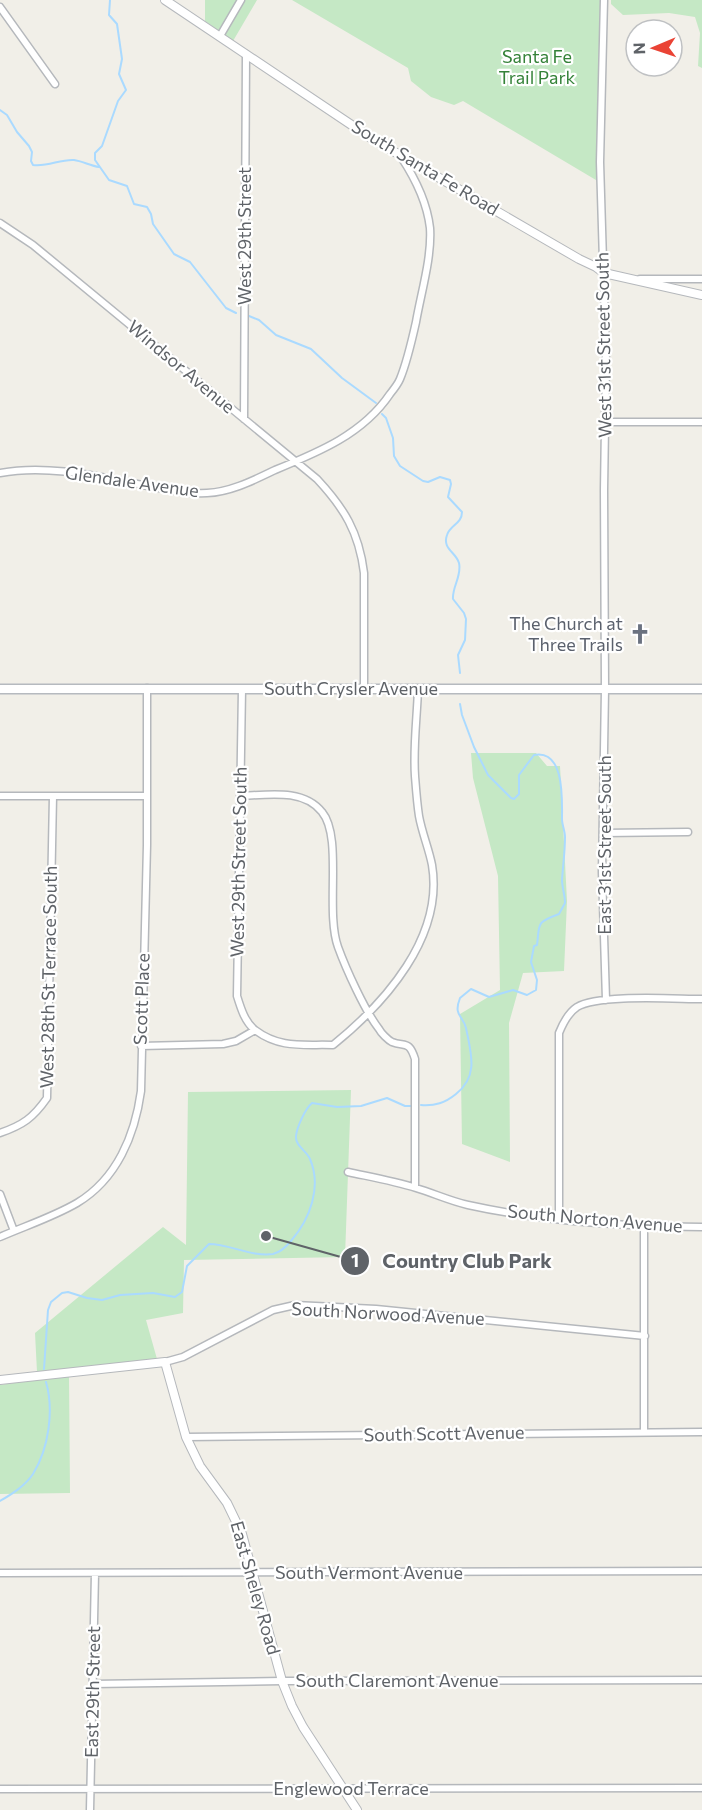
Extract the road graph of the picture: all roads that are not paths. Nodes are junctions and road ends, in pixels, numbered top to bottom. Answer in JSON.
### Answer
{"nodes":[{"id":1,"x":165,"y":0,"type":"edge"},
{"id":2,"x":241,"y":0,"type":"edge"},
{"id":3,"x":604,"y":0,"type":"edge"},
{"id":4,"x":0,"y":7,"type":"edge"},
{"id":5,"x":220,"y":36,"type":"junction"},
{"id":6,"x":246,"y":54,"type":"junction"},
{"id":7,"x":55,"y":84,"type":"dead end"},
{"id":8,"x":400,"y":154,"type":"junction"},
{"id":9,"x":0,"y":223,"type":"edge"},
{"id":10,"x":604,"y":273,"type":"junction"},
{"id":11,"x":633,"y":279,"type":"junction"},
{"id":12,"x":702,"y":279,"type":"edge"},
{"id":13,"x":702,"y":295,"type":"edge"},
{"id":14,"x":244,"y":419,"type":"junction"},
{"id":15,"x":606,"y":422,"type":"junction"},
{"id":16,"x":702,"y":422,"type":"edge"},
{"id":17,"x":295,"y":462,"type":"junction"},
{"id":18,"x":0,"y":472,"type":"edge"},
{"id":19,"x":147,"y":688,"type":"junction"},
{"id":20,"x":0,"y":689,"type":"edge"},
{"id":21,"x":242,"y":689,"type":"junction"},
{"id":22,"x":364,"y":689,"type":"junction"},
{"id":23,"x":418,"y":689,"type":"junction"},
{"id":24,"x":605,"y":689,"type":"junction"},
{"id":25,"x":702,"y":689,"type":"edge"},
{"id":26,"x":0,"y":796,"type":"edge"},
{"id":27,"x":53,"y":796,"type":"junction"},
{"id":28,"x":147,"y":796,"type":"junction"},
{"id":29,"x":240,"y":796,"type":"junction"},
{"id":30,"x":688,"y":832,"type":"dead end"},
{"id":31,"x":603,"y":833,"type":"junction"},
{"id":32,"x":702,"y":999,"type":"edge"},
{"id":33,"x":606,"y":1000,"type":"junction"},
{"id":34,"x":368,"y":1012,"type":"junction"},
{"id":35,"x":255,"y":1030,"type":"junction"},
{"id":36,"x":141,"y":1046,"type":"junction"},
{"id":37,"x":0,"y":1133,"type":"edge"},
{"id":38,"x":348,"y":1172,"type":"dead end"},
{"id":39,"x":415,"y":1187,"type":"junction"},
{"id":40,"x":0,"y":1194,"type":"edge"},
{"id":41,"x":559,"y":1219,"type":"junction"},
{"id":42,"x":644,"y":1226,"type":"junction"},
{"id":43,"x":702,"y":1227,"type":"edge"},
{"id":44,"x":15,"y":1231,"type":"junction"},
{"id":45,"x":0,"y":1237,"type":"edge"},
{"id":46,"x":645,"y":1335,"type":"junction"},
{"id":47,"x":165,"y":1362,"type":"junction"},
{"id":48,"x":0,"y":1380,"type":"edge"},
{"id":49,"x":644,"y":1431,"type":"junction"},
{"id":50,"x":702,"y":1432,"type":"edge"},
{"id":51,"x":186,"y":1437,"type":"junction"},
{"id":52,"x":702,"y":1571,"type":"edge"},
{"id":53,"x":0,"y":1573,"type":"edge"},
{"id":54,"x":253,"y":1573,"type":"junction"},
{"id":55,"x":95,"y":1574,"type":"junction"},
{"id":56,"x":702,"y":1680,"type":"edge"},
{"id":57,"x":282,"y":1681,"type":"junction"},
{"id":58,"x":93,"y":1684,"type":"junction"},
{"id":59,"x":702,"y":1788,"type":"edge"},
{"id":60,"x":0,"y":1789,"type":"edge"},
{"id":61,"x":91,"y":1789,"type":"junction"},
{"id":62,"x":343,"y":1789,"type":"junction"},
{"id":63,"x":90,"y":1810,"type":"edge"},
{"id":64,"x":357,"y":1810,"type":"edge"}],
"edges":[{"from":1,"to":5,"type":"street","name":"South Santa Fe Road"},
{"from":2,"to":5,"type":"street"},
{"from":3,"to":10,"type":"street","name":"West 31st Street South"},
{"from":4,"to":7,"type":"street"},
{"from":5,"to":6,"type":"street","name":"South Santa Fe Road"},
{"from":6,"to":8,"type":"street","name":"South Santa Fe Road"},
{"from":6,"to":14,"type":"street","name":"West 29th Street"},
{"from":8,"to":10,"type":"street","name":"South Santa Fe Road"},
{"from":8,"to":17,"type":"street","name":"Glendale Avenue"},
{"from":9,"to":14,"type":"street","name":"Windsor Avenue"},
{"from":10,"to":11,"type":"street","name":"South Santa Fe Road"},
{"from":10,"to":15,"type":"street","name":"West 31st Street South"},
{"from":11,"to":12,"type":"street"},
{"from":11,"to":13,"type":"street","name":"South Santa Fe Road"},
{"from":14,"to":17,"type":"street","name":"Windsor Avenue"},
{"from":15,"to":16,"type":"street"},
{"from":15,"to":24,"type":"street","name":"West 31st Street South"},
{"from":17,"to":18,"type":"street","name":"Glendale Avenue"},
{"from":17,"to":22,"type":"street","name":"Windsor Avenue"},
{"from":19,"to":20,"type":"main road","name":"South Crysler Avenue"},
{"from":19,"to":21,"type":"main road","name":"South Crysler Avenue"},
{"from":19,"to":28,"type":"street","name":"Scott Place"},
{"from":21,"to":22,"type":"main road","name":"South Crysler Avenue"},
{"from":21,"to":29,"type":"street","name":"West 29th Street South"},
{"from":22,"to":23,"type":"main road","name":"South Crysler Avenue"},
{"from":23,"to":24,"type":"main road","name":"South Crysler Avenue"},
{"from":23,"to":34,"type":"street"},
{"from":24,"to":25,"type":"main road","name":"South Crysler Avenue"},
{"from":24,"to":31,"type":"street","name":"East 31st Street South"},
{"from":26,"to":27,"type":"street"},
{"from":27,"to":28,"type":"street"},
{"from":27,"to":37,"type":"street","name":"West 28th St Terrace South"},
{"from":28,"to":36,"type":"street","name":"Scott Place"},
{"from":29,"to":34,"type":"street"},
{"from":29,"to":35,"type":"street","name":"West 29th Street South"},
{"from":30,"to":31,"type":"street"},
{"from":31,"to":33,"type":"street","name":"East 31st Street South"},
{"from":32,"to":33,"type":"street"},
{"from":33,"to":41,"type":"street"},
{"from":34,"to":35,"type":"street"},
{"from":34,"to":39,"type":"street"},
{"from":35,"to":36,"type":"street"},
{"from":36,"to":44,"type":"street","name":"Scott Place"},
{"from":38,"to":39,"type":"street","name":"South Norton Avenue"},
{"from":39,"to":41,"type":"street","name":"South Norton Avenue"},
{"from":40,"to":44,"type":"street"},
{"from":41,"to":42,"type":"street","name":"South Norton Avenue"},
{"from":42,"to":43,"type":"street","name":"South Norton Avenue"},
{"from":42,"to":46,"type":"street"},
{"from":44,"to":45,"type":"street","name":"Scott Place"},
{"from":46,"to":47,"type":"street","name":"South Norwood Avenue"},
{"from":46,"to":49,"type":"street"},
{"from":47,"to":48,"type":"street","name":"South Norwood Avenue"},
{"from":47,"to":51,"type":"street","name":"East Sheley Road"},
{"from":49,"to":50,"type":"street","name":"South Scott Avenue"},
{"from":49,"to":51,"type":"street","name":"South Scott Avenue"},
{"from":51,"to":54,"type":"street","name":"East Sheley Road"},
{"from":52,"to":54,"type":"street","name":"South Vermont Avenue"},
{"from":53,"to":55,"type":"street","name":"South Vermont Avenue"},
{"from":54,"to":55,"type":"street","name":"South Vermont Avenue"},
{"from":54,"to":57,"type":"street","name":"East Sheley Road"},
{"from":55,"to":58,"type":"street","name":"East 29th Street"},
{"from":56,"to":57,"type":"street","name":"South Claremont Avenue"},
{"from":57,"to":58,"type":"street","name":"South Claremont Avenue"},
{"from":57,"to":62,"type":"street","name":"East Sheley Road"},
{"from":58,"to":61,"type":"street","name":"East 29th Street"},
{"from":59,"to":62,"type":"street","name":"Englewood Terrace"},
{"from":60,"to":61,"type":"street","name":"Englewood Terrace"},
{"from":61,"to":62,"type":"street","name":"Englewood Terrace"},
{"from":61,"to":63,"type":"street","name":"East 29th Street"},
{"from":62,"to":64,"type":"street","name":"East Sheley Road"}]}
